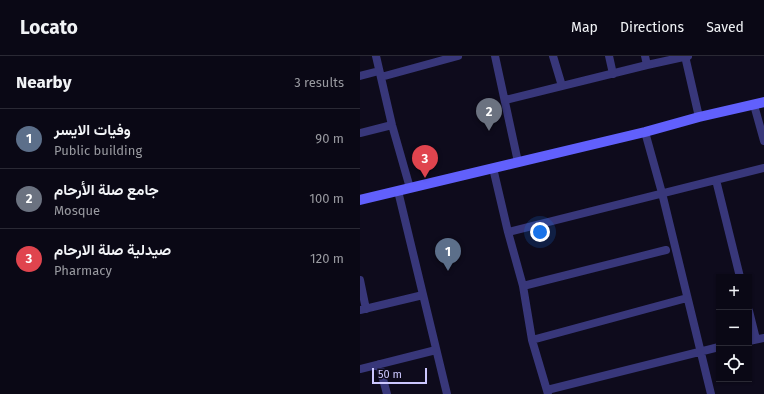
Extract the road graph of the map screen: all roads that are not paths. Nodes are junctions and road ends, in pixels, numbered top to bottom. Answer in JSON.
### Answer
{"nodes":[{"id":1,"x":376,"y":56,"type":"edge"},
{"id":2,"x":458,"y":56,"type":"edge"},
{"id":3,"x":495,"y":56,"type":"edge"},
{"id":4,"x":553,"y":56,"type":"edge"},
{"id":5,"x":609,"y":56,"type":"edge"},
{"id":6,"x":645,"y":56,"type":"edge"},
{"id":7,"x":686,"y":56,"type":"edge"},
{"id":8,"x":440,"y":58,"type":"edge"},
{"id":9,"x":647,"y":65,"type":"junction"},
{"id":10,"x":380,"y":74,"type":"junction"},
{"id":11,"x":613,"y":74,"type":"junction"},
{"id":12,"x":360,"y":76,"type":"edge"},
{"id":13,"x":562,"y":86,"type":"junction"},
{"id":14,"x":505,"y":100,"type":"junction"},
{"id":15,"x":764,"y":102,"type":"edge"},
{"id":16,"x":754,"y":105,"type":"junction"},
{"id":17,"x":699,"y":117,"type":"junction"},
{"id":18,"x":392,"y":125,"type":"junction"},
{"id":19,"x":645,"y":132,"type":"junction"},
{"id":20,"x":360,"y":133,"type":"edge"},
{"id":21,"x":764,"y":141,"type":"edge"},
{"id":22,"x":518,"y":162,"type":"junction"},
{"id":23,"x":493,"y":168,"type":"junction"},
{"id":24,"x":764,"y":168,"type":"edge"},
{"id":25,"x":716,"y":180,"type":"junction"},
{"id":26,"x":410,"y":188,"type":"junction"},
{"id":27,"x":398,"y":191,"type":"junction"},
{"id":28,"x":662,"y":193,"type":"junction"},
{"id":29,"x":360,"y":200,"type":"edge"},
{"id":30,"x":508,"y":232,"type":"junction"},
{"id":31,"x":666,"y":250,"type":"dead end"},
{"id":32,"x":739,"y":274,"type":"edge"},
{"id":33,"x":360,"y":280,"type":"edge"},
{"id":34,"x":523,"y":286,"type":"junction"},
{"id":35,"x":423,"y":295,"type":"junction"},
{"id":36,"x":687,"y":298,"type":"junction"},
{"id":37,"x":363,"y":309,"type":"edge"},
{"id":38,"x":752,"y":324,"type":"edge"},
{"id":39,"x":756,"y":339,"type":"edge"},
{"id":40,"x":532,"y":340,"type":"junction"},
{"id":41,"x":716,"y":349,"type":"edge"},
{"id":42,"x":436,"y":350,"type":"junction"},
{"id":43,"x":701,"y":352,"type":"junction"},
{"id":44,"x":379,"y":364,"type":"junction"},
{"id":45,"x":360,"y":369,"type":"edge"},
{"id":46,"x":548,"y":392,"type":"edge"},
{"id":47,"x":387,"y":394,"type":"edge"},
{"id":48,"x":447,"y":394,"type":"edge"},
{"id":49,"x":711,"y":394,"type":"edge"}],
"edges":[{"from":1,"to":10,"type":"street"},
{"from":2,"to":8,"type":"street"},
{"from":3,"to":14,"type":"street"},
{"from":4,"to":13,"type":"street"},
{"from":5,"to":11,"type":"street"},
{"from":6,"to":9,"type":"street"},
{"from":7,"to":9,"type":"street"},
{"from":7,"to":17,"type":"street"},
{"from":8,"to":10,"type":"street"},
{"from":9,"to":11,"type":"street"},
{"from":10,"to":12,"type":"street"},
{"from":10,"to":18,"type":"street"},
{"from":11,"to":13,"type":"street"},
{"from":13,"to":14,"type":"street"},
{"from":14,"to":22,"type":"street"},
{"from":15,"to":16,"type":"street"},
{"from":16,"to":17,"type":"street"},
{"from":16,"to":21,"type":"street"},
{"from":17,"to":19,"type":"street"},
{"from":18,"to":20,"type":"street"},
{"from":18,"to":26,"type":"street"},
{"from":19,"to":22,"type":"street"},
{"from":19,"to":28,"type":"street"},
{"from":22,"to":23,"type":"street"},
{"from":23,"to":26,"type":"street"},
{"from":23,"to":30,"type":"street"},
{"from":24,"to":25,"type":"street"},
{"from":25,"to":28,"type":"street"},
{"from":25,"to":32,"type":"street"},
{"from":26,"to":27,"type":"street"},
{"from":27,"to":29,"type":"street"},
{"from":27,"to":35,"type":"street"},
{"from":28,"to":30,"type":"street"},
{"from":28,"to":36,"type":"street"},
{"from":30,"to":34,"type":"street"},
{"from":31,"to":34,"type":"street"},
{"from":33,"to":37,"type":"street"},
{"from":34,"to":40,"type":"street"},
{"from":35,"to":37,"type":"street"},
{"from":35,"to":42,"type":"street"},
{"from":36,"to":40,"type":"street"},
{"from":36,"to":43,"type":"street"},
{"from":38,"to":39,"type":"street"},
{"from":40,"to":46,"type":"street"},
{"from":41,"to":43,"type":"street"},
{"from":42,"to":44,"type":"street"},
{"from":42,"to":48,"type":"street"},
{"from":43,"to":46,"type":"street"},
{"from":43,"to":49,"type":"street"},
{"from":44,"to":45,"type":"street"},
{"from":44,"to":47,"type":"street"}]}
